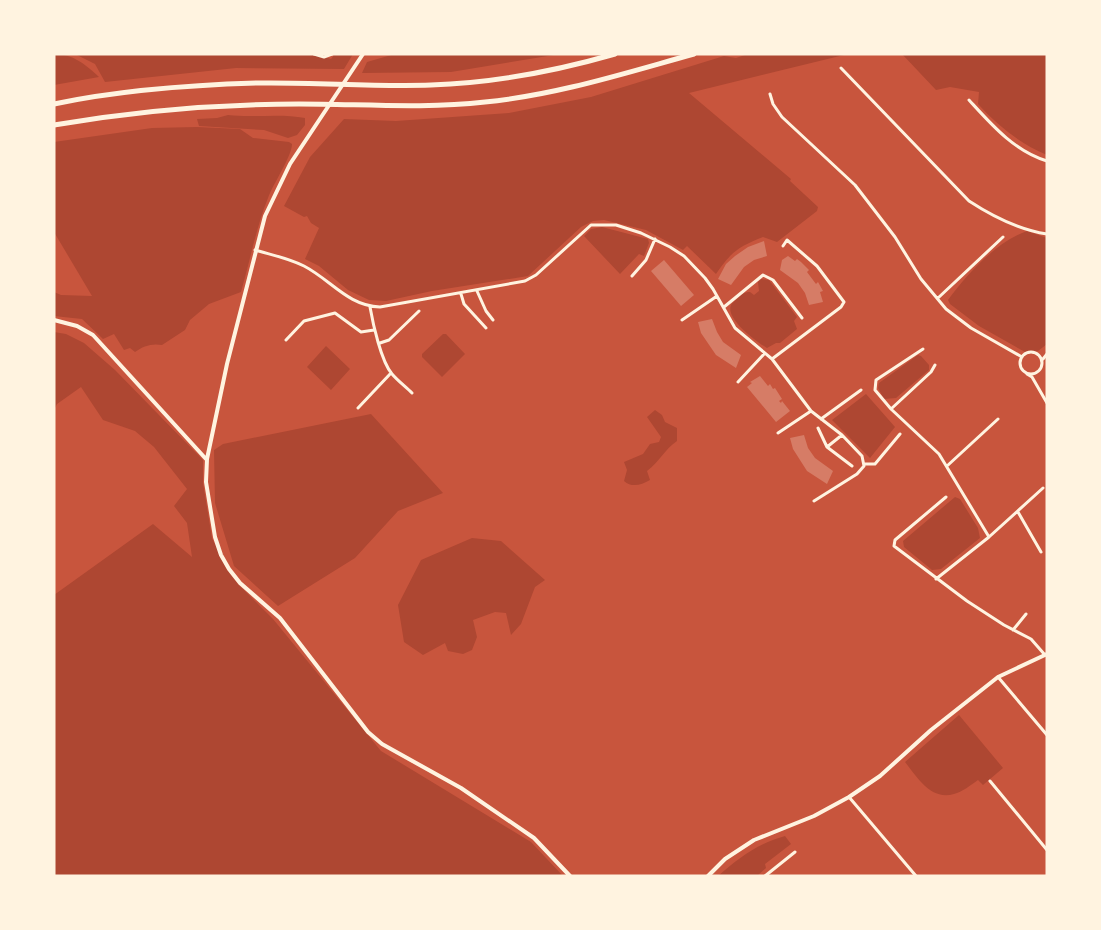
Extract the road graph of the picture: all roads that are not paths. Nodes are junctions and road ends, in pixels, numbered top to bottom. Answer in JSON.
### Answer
{"nodes":[{"id":1,"x":314,"y":54,"type":"edge"},
{"id":2,"x":332,"y":54,"type":"edge"},
{"id":3,"x":363,"y":54,"type":"edge"},
{"id":4,"x":615,"y":54,"type":"edge"},
{"id":5,"x":694,"y":54,"type":"edge"},
{"id":6,"x":841,"y":68,"type":"dead end"},
{"id":7,"x":770,"y":94,"type":"dead end"},
{"id":8,"x":969,"y":100,"type":"dead end"},
{"id":9,"x":54,"y":104,"type":"edge"},
{"id":10,"x":54,"y":125,"type":"edge"},
{"id":11,"x":1047,"y":161,"type":"edge"},
{"id":12,"x":1047,"y":234,"type":"edge"},
{"id":13,"x":1003,"y":237,"type":"dead end"},
{"id":14,"x":655,"y":239,"type":"junction"},
{"id":15,"x":783,"y":246,"type":"dead end"},
{"id":16,"x":255,"y":250,"type":"junction"},
{"id":17,"x":632,"y":276,"type":"dead end"},
{"id":18,"x":477,"y":291,"type":"junction"},
{"id":19,"x":461,"y":294,"type":"junction"},
{"id":20,"x":717,"y":296,"type":"junction"},
{"id":21,"x":938,"y":298,"type":"junction"},
{"id":22,"x":370,"y":307,"type":"junction"},
{"id":23,"x":724,"y":307,"type":"junction"},
{"id":24,"x":419,"y":311,"type":"dead end"},
{"id":25,"x":802,"y":318,"type":"dead end"},
{"id":26,"x":54,"y":320,"type":"edge"},
{"id":27,"x":493,"y":320,"type":"dead end"},
{"id":28,"x":682,"y":320,"type":"dead end"},
{"id":29,"x":486,"y":328,"type":"dead end"},
{"id":30,"x":374,"y":330,"type":"junction"},
{"id":31,"x":286,"y":340,"type":"dead end"},
{"id":32,"x":380,"y":344,"type":"junction"},
{"id":33,"x":923,"y":349,"type":"dead end"},
{"id":34,"x":765,"y":353,"type":"junction"},
{"id":35,"x":1047,"y":354,"type":"edge"},
{"id":36,"x":1022,"y":357,"type":"junction"},
{"id":37,"x":772,"y":359,"type":"junction"},
{"id":38,"x":1042,"y":361,"type":"junction"},
{"id":39,"x":935,"y":365,"type":"dead end"},
{"id":40,"x":1026,"y":372,"type":"junction"},
{"id":41,"x":391,"y":374,"type":"junction"},
{"id":42,"x":738,"y":382,"type":"dead end"},
{"id":43,"x":412,"y":393,"type":"dead end"},
{"id":44,"x":861,"y":398,"type":"dead end"},
{"id":45,"x":1047,"y":403,"type":"edge"},
{"id":46,"x":358,"y":408,"type":"dead end"},
{"id":47,"x":891,"y":410,"type":"junction"},
{"id":48,"x":811,"y":411,"type":"junction"},
{"id":49,"x":821,"y":418,"type":"junction"},
{"id":50,"x":998,"y":419,"type":"dead end"},
{"id":51,"x":818,"y":429,"type":"dead end"},
{"id":52,"x":778,"y":433,"type":"dead end"},
{"id":53,"x":900,"y":434,"type":"dead end"},
{"id":54,"x":842,"y":435,"type":"junction"},
{"id":55,"x":827,"y":447,"type":"junction"},
{"id":56,"x":207,"y":459,"type":"junction"},
{"id":57,"x":864,"y":464,"type":"junction"},
{"id":58,"x":852,"y":466,"type":"dead end"},
{"id":59,"x":947,"y":466,"type":"junction"},
{"id":60,"x":1043,"y":488,"type":"dead end"},
{"id":61,"x":946,"y":497,"type":"dead end"},
{"id":62,"x":814,"y":501,"type":"dead end"},
{"id":63,"x":1018,"y":512,"type":"junction"},
{"id":64,"x":989,"y":537,"type":"junction"},
{"id":65,"x":1041,"y":552,"type":"dead end"},
{"id":66,"x":936,"y":579,"type":"junction"},
{"id":67,"x":1026,"y":614,"type":"dead end"},
{"id":68,"x":1013,"y":630,"type":"junction"},
{"id":69,"x":1046,"y":654,"type":"edge"},
{"id":70,"x":998,"y":677,"type":"junction"},
{"id":71,"x":1047,"y":735,"type":"edge"},
{"id":72,"x":990,"y":781,"type":"dead end"},
{"id":73,"x":849,"y":797,"type":"junction"},
{"id":74,"x":1047,"y":850,"type":"edge"},
{"id":75,"x":795,"y":852,"type":"dead end"},
{"id":76,"x":570,"y":876,"type":"edge"},
{"id":77,"x":708,"y":876,"type":"edge"},
{"id":78,"x":765,"y":876,"type":"edge"},
{"id":79,"x":916,"y":876,"type":"edge"}],
"edges":[{"from":1,"to":2,"type":"street"},
{"from":3,"to":16,"type":"street"},
{"from":4,"to":9,"type":"highway"},
{"from":5,"to":10,"type":"highway"},
{"from":6,"to":12,"type":"street"},
{"from":7,"to":21,"type":"street"},
{"from":8,"to":11,"type":"street"},
{"from":13,"to":21,"type":"street"},
{"from":14,"to":17,"type":"street"},
{"from":14,"to":18,"type":"street"},
{"from":14,"to":20,"type":"street"},
{"from":15,"to":37,"type":"street"},
{"from":16,"to":22,"type":"street"},
{"from":16,"to":56,"type":"street"},
{"from":18,"to":19,"type":"street"},
{"from":18,"to":27,"type":"street"},
{"from":19,"to":22,"type":"street"},
{"from":19,"to":29,"type":"street"},
{"from":20,"to":23,"type":"street"},
{"from":20,"to":28,"type":"street"},
{"from":21,"to":36,"type":"street"},
{"from":22,"to":30,"type":"street"},
{"from":23,"to":25,"type":"street"},
{"from":23,"to":34,"type":"street"},
{"from":24,"to":32,"type":"street"},
{"from":26,"to":56,"type":"street"},
{"from":30,"to":31,"type":"street"},
{"from":30,"to":32,"type":"street"},
{"from":32,"to":41,"type":"street"},
{"from":33,"to":47,"type":"street"},
{"from":34,"to":37,"type":"street"},
{"from":34,"to":42,"type":"street"},
{"from":35,"to":38,"type":"street"},
{"from":36,"to":38,"type":"street"},
{"from":36,"to":40,"type":"street"},
{"from":37,"to":48,"type":"street"},
{"from":38,"to":40,"type":"street"},
{"from":39,"to":47,"type":"street"},
{"from":40,"to":45,"type":"street"},
{"from":41,"to":43,"type":"street"},
{"from":41,"to":46,"type":"street"},
{"from":44,"to":49,"type":"street"},
{"from":47,"to":59,"type":"street"},
{"from":48,"to":49,"type":"street"},
{"from":48,"to":52,"type":"street"},
{"from":49,"to":54,"type":"street"},
{"from":50,"to":59,"type":"street"},
{"from":51,"to":55,"type":"street"},
{"from":53,"to":57,"type":"street"},
{"from":54,"to":55,"type":"street"},
{"from":54,"to":57,"type":"street"},
{"from":55,"to":58,"type":"street"},
{"from":56,"to":76,"type":"street"},
{"from":57,"to":62,"type":"street"},
{"from":59,"to":64,"type":"street"},
{"from":60,"to":63,"type":"street"},
{"from":61,"to":66,"type":"street"},
{"from":63,"to":64,"type":"street"},
{"from":63,"to":65,"type":"street"},
{"from":64,"to":66,"type":"street"},
{"from":66,"to":68,"type":"street"},
{"from":67,"to":68,"type":"street"},
{"from":68,"to":69,"type":"street"},
{"from":69,"to":70,"type":"street"},
{"from":70,"to":71,"type":"street"},
{"from":70,"to":73,"type":"street"},
{"from":72,"to":74,"type":"street"},
{"from":73,"to":77,"type":"street"},
{"from":73,"to":79,"type":"street"},
{"from":75,"to":78,"type":"street"}]}
